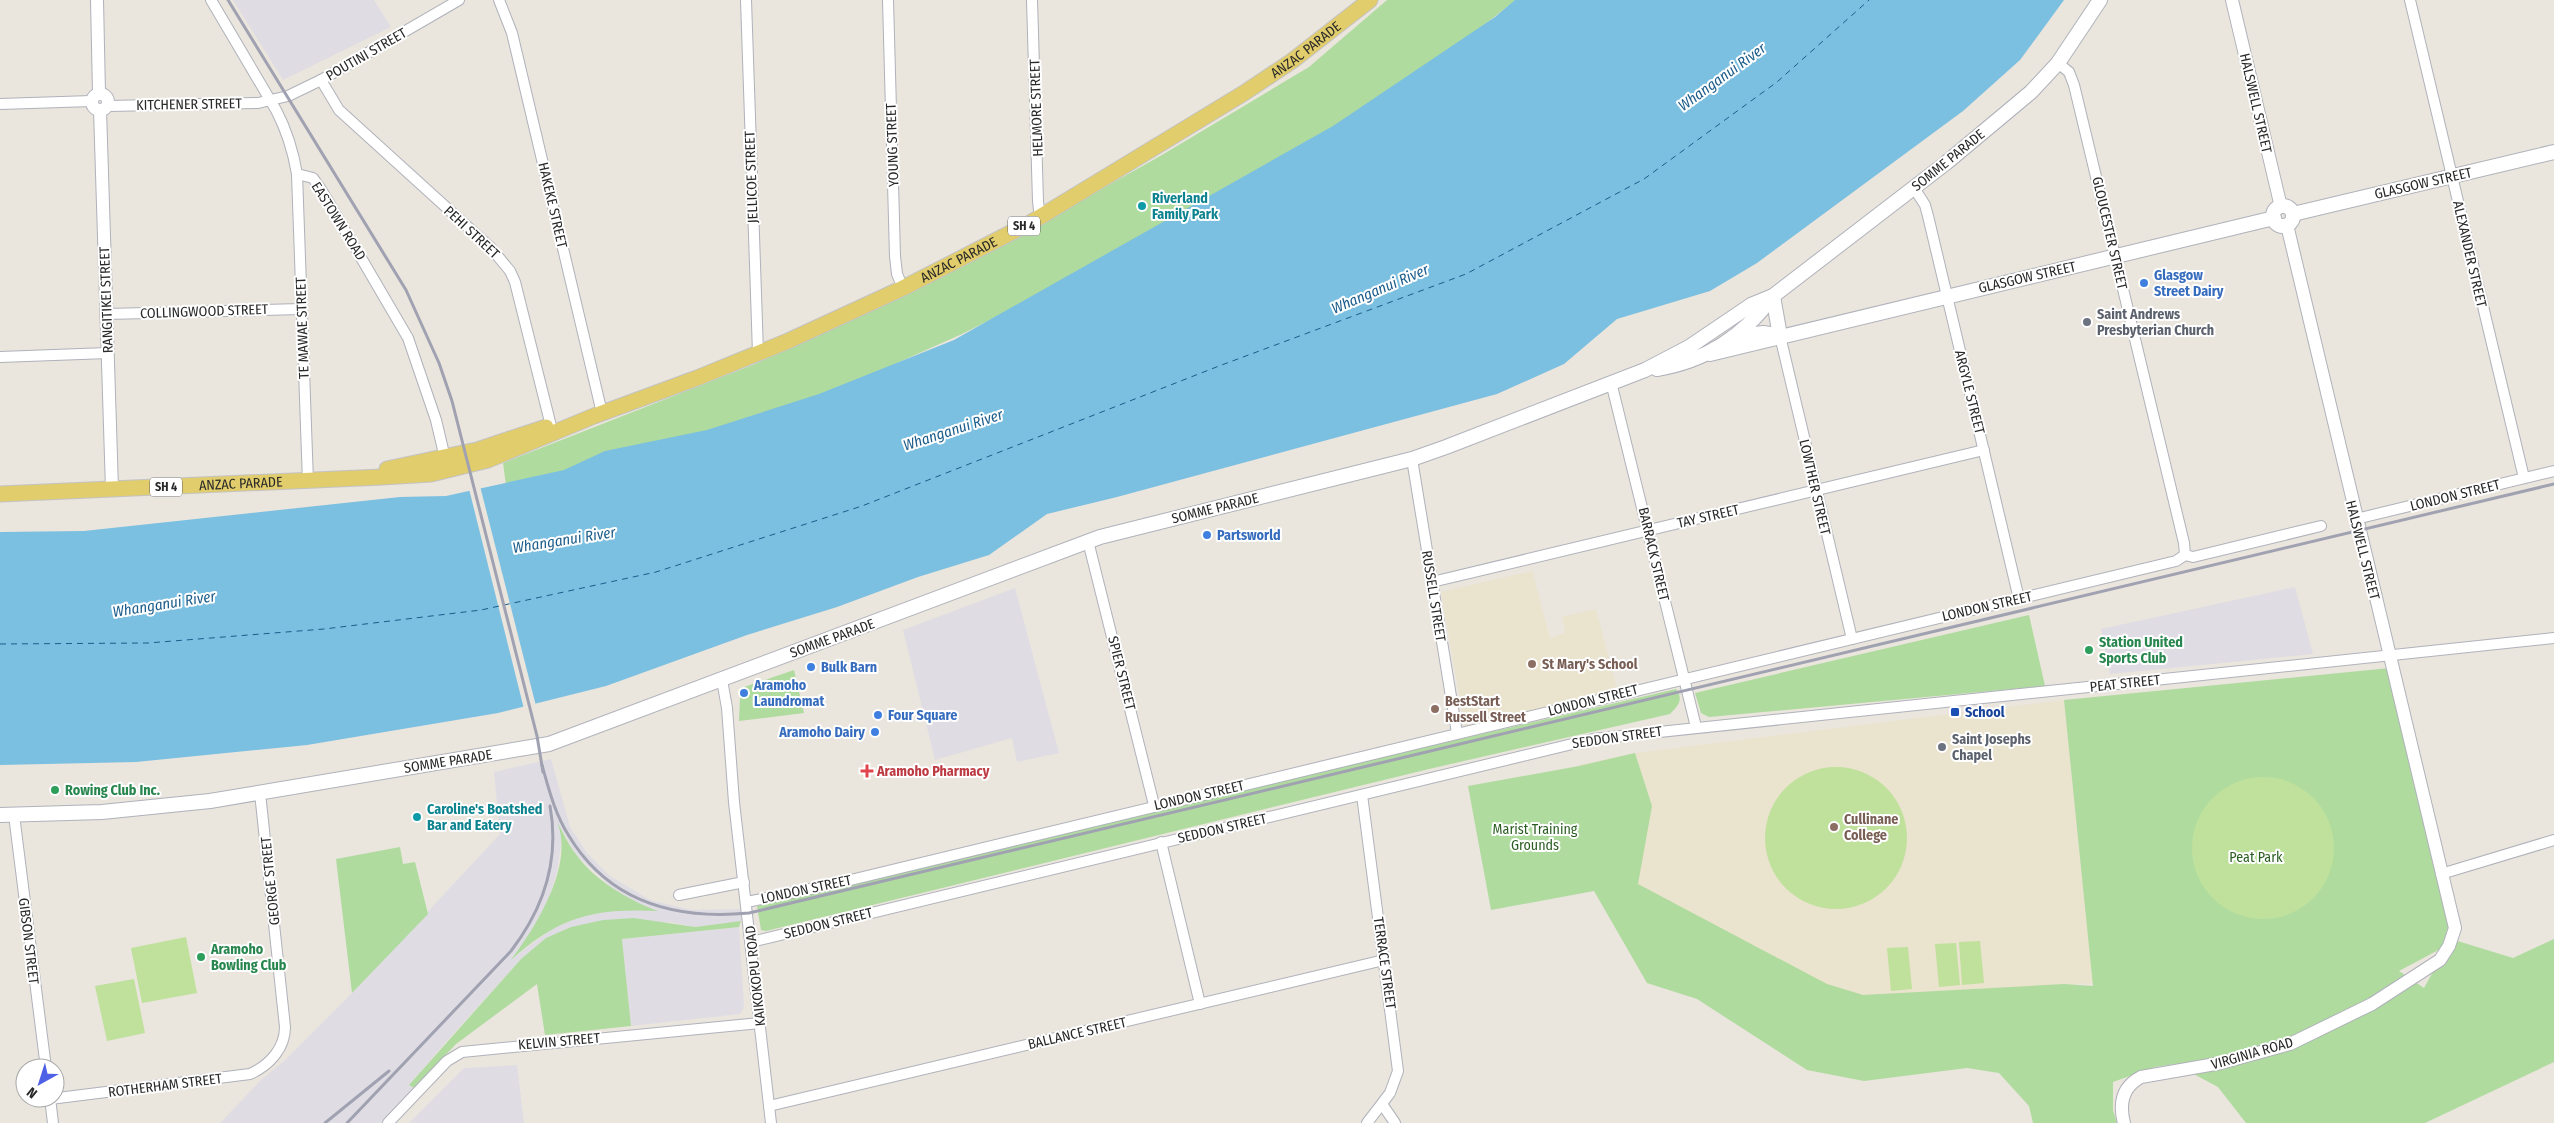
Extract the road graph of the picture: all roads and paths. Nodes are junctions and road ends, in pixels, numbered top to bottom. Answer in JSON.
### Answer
{"nodes":[{"id":1,"x":97,"y":0,"type":"edge"},
{"id":2,"x":211,"y":0,"type":"edge"},
{"id":3,"x":459,"y":0,"type":"edge"},
{"id":4,"x":498,"y":0,"type":"edge"},
{"id":5,"x":746,"y":0,"type":"edge"},
{"id":6,"x":888,"y":0,"type":"edge"},
{"id":7,"x":1032,"y":0,"type":"edge"},
{"id":8,"x":1370,"y":0,"type":"edge"},
{"id":9,"x":2100,"y":0,"type":"edge"},
{"id":10,"x":2232,"y":0,"type":"edge"},
{"id":11,"x":2410,"y":0,"type":"edge"},
{"id":12,"x":2058,"y":63,"type":"junction"},
{"id":13,"x":321,"y":80,"type":"junction"},
{"id":14,"x":271,"y":101,"type":"junction"},
{"id":15,"x":100,"y":103,"type":"junction"},
{"id":16,"x":0,"y":104,"type":"edge"},
{"id":17,"x":2554,"y":152,"type":"edge"},
{"id":18,"x":297,"y":174,"type":"junction"},
{"id":19,"x":2452,"y":176,"type":"junction"},
{"id":20,"x":1914,"y":188,"type":"junction"},
{"id":21,"x":1043,"y":216,"type":"junction"},
{"id":22,"x":2284,"y":216,"type":"junction"},
{"id":23,"x":2115,"y":256,"type":"junction"},
{"id":24,"x":903,"y":288,"type":"junction"},
{"id":25,"x":1773,"y":296,"type":"junction"},
{"id":26,"x":1947,"y":296,"type":"junction"},
{"id":27,"x":301,"y":308,"type":"junction"},
{"id":28,"x":107,"y":314,"type":"junction"},
{"id":29,"x":1780,"y":336,"type":"junction"},
{"id":30,"x":1734,"y":337,"type":"junction"},
{"id":31,"x":1689,"y":347,"type":"junction"},
{"id":32,"x":108,"y":353,"type":"junction"},
{"id":33,"x":758,"y":353,"type":"junction"},
{"id":34,"x":1710,"y":354,"type":"junction"},
{"id":35,"x":0,"y":357,"type":"edge"},
{"id":36,"x":1645,"y":370,"type":"junction"},
{"id":37,"x":1611,"y":382,"type":"junction"},
{"id":38,"x":598,"y":414,"type":"junction"},
{"id":39,"x":550,"y":426,"type":"junction"},
{"id":40,"x":1984,"y":450,"type":"junction"},
{"id":41,"x":446,"y":458,"type":"junction"},
{"id":42,"x":1412,"y":459,"type":"junction"},
{"id":43,"x":2554,"y":471,"type":"edge"},
{"id":44,"x":2524,"y":478,"type":"junction"},
{"id":45,"x":331,"y":479,"type":"junction"},
{"id":46,"x":308,"y":482,"type":"junction"},
{"id":47,"x":112,"y":490,"type":"junction"},
{"id":48,"x":1816,"y":490,"type":"junction"},
{"id":49,"x":0,"y":494,"type":"edge"},
{"id":50,"x":2356,"y":519,"type":"junction"},
{"id":51,"x":2321,"y":526,"type":"dead end"},
{"id":52,"x":1648,"y":530,"type":"junction"},
{"id":53,"x":1088,"y":541,"type":"junction"},
{"id":54,"x":2185,"y":555,"type":"junction"},
{"id":55,"x":1432,"y":582,"type":"junction"},
{"id":56,"x":2019,"y":599,"type":"junction"},
{"id":57,"x":2554,"y":638,"type":"edge"},
{"id":58,"x":1852,"y":639,"type":"junction"},
{"id":59,"x":2389,"y":656,"type":"junction"},
{"id":60,"x":1684,"y":678,"type":"junction"},
{"id":61,"x":722,"y":680,"type":"junction"},
{"id":62,"x":1696,"y":727,"type":"junction"},
{"id":63,"x":1457,"y":733,"type":"junction"},
{"id":64,"x":260,"y":793,"type":"junction"},
{"id":65,"x":1362,"y":795,"type":"junction"},
{"id":66,"x":1154,"y":805,"type":"junction"},
{"id":67,"x":7,"y":815,"type":"edge"},
{"id":68,"x":2554,"y":840,"type":"edge"},
{"id":69,"x":1161,"y":842,"type":"junction"},
{"id":70,"x":2441,"y":874,"type":"junction"},
{"id":71,"x":744,"y":882,"type":"junction"},
{"id":72,"x":679,"y":895,"type":"dead end"},
{"id":73,"x":746,"y":902,"type":"junction"},
{"id":74,"x":751,"y":942,"type":"junction"},
{"id":75,"x":2449,"y":946,"type":"joint"},
{"id":76,"x":1384,"y":960,"type":"junction"},
{"id":77,"x":1200,"y":1004,"type":"junction"},
{"id":78,"x":760,"y":1023,"type":"junction"},
{"id":79,"x":274,"y":1056,"type":"joint"},
{"id":80,"x":44,"y":1058,"type":"edge"},
{"id":81,"x":65,"y":1096,"type":"edge"},
{"id":82,"x":1382,"y":1104,"type":"junction"},
{"id":83,"x":770,"y":1106,"type":"junction"},
{"id":84,"x":51,"y":1108,"type":"edge"},
{"id":85,"x":53,"y":1123,"type":"edge"},
{"id":86,"x":388,"y":1123,"type":"edge"},
{"id":87,"x":771,"y":1123,"type":"edge"},
{"id":88,"x":1367,"y":1123,"type":"edge"},
{"id":89,"x":1395,"y":1123,"type":"edge"},
{"id":90,"x":2124,"y":1123,"type":"edge"}],
"edges":[{"from":1,"to":15,"type":"street","name":"RANGITIKEI STREET"},
{"from":2,"to":14,"type":"street","name":"EASTOWN ROAD"},
{"from":3,"to":13,"type":"street","name":"POUTINI STREET"},
{"from":4,"to":38,"type":"street","name":"HAKEKE STREET"},
{"from":5,"to":33,"type":"street","name":"JELLICOE STREET"},
{"from":6,"to":24,"type":"street","name":"YOUNG STREET"},
{"from":7,"to":21,"type":"street","name":"HELMORE STREET"},
{"from":8,"to":21,"type":"main road","name":"ANZAC PARADE","number":"SH 4"},
{"from":9,"to":12,"type":"main road","name":"SOMME PARADE"},
{"from":10,"to":22,"type":"street","name":"HALSWELL STREET"},
{"from":11,"to":19,"type":"street","name":"ALEXANDER STREET"},
{"from":12,"to":20,"type":"main road","name":"SOMME PARADE"},
{"from":12,"to":23,"type":"street","name":"GLOUCESTER STREET"},
{"from":13,"to":14,"type":"street","name":"POUTINI STREET"},
{"from":13,"to":39,"type":"street","name":"PEHI STREET"},
{"from":14,"to":15,"type":"street","name":"KITCHENER STREET"},
{"from":14,"to":18,"type":"street","name":"EASTOWN ROAD"},
{"from":15,"to":16,"type":"street","name":"KITCHENER STREET"},
{"from":15,"to":28,"type":"street","name":"RANGITIKEI STREET"},
{"from":17,"to":19,"type":"main road","name":"GLASGOW STREET"},
{"from":18,"to":27,"type":"street","name":"TE MAWAE STREET"},
{"from":18,"to":41,"type":"street","name":"EASTOWN ROAD"},
{"from":19,"to":22,"type":"main road","name":"GLASGOW STREET"},
{"from":19,"to":44,"type":"street","name":"ALEXANDER STREET"},
{"from":20,"to":25,"type":"main road","name":"SOMME PARADE"},
{"from":20,"to":26,"type":"street","name":"ARGYLE STREET"},
{"from":21,"to":24,"type":"main road","name":"ANZAC PARADE","number":"SH 4"},
{"from":22,"to":23,"type":"main road","name":"GLASGOW STREET"},
{"from":22,"to":50,"type":"street","name":"HALSWELL STREET"},
{"from":23,"to":26,"type":"main road","name":"GLASGOW STREET"},
{"from":23,"to":54,"type":"street","name":"GLOUCESTER STREET"},
{"from":24,"to":33,"type":"main road","name":"ANZAC PARADE","number":"SH 4"},
{"from":25,"to":29,"type":"main road"},
{"from":25,"to":30,"type":"main road","name":"SOMME PARADE"},
{"from":25,"to":31,"type":"main road","name":"SOMME PARADE"},
{"from":26,"to":29,"type":"main road","name":"GLASGOW STREET"},
{"from":26,"to":40,"type":"street","name":"ARGYLE STREET"},
{"from":27,"to":28,"type":"street","name":"COLLINGWOOD STREET"},
{"from":27,"to":46,"type":"street","name":"TE MAWAE STREET"},
{"from":28,"to":32,"type":"street","name":"RANGITIKEI STREET"},
{"from":29,"to":30,"type":"main road","name":"GLASGOW STREET"},
{"from":29,"to":34,"type":"main road","name":"GLASGOW STREET"},
{"from":29,"to":48,"type":"street","name":"LOWTHER STREET"},
{"from":30,"to":31,"type":"main road","name":"GLASGOW STREET"},
{"from":30,"to":34,"type":"main road","name":"SOMME PARADE"},
{"from":31,"to":36,"type":"main road","name":"SOMME PARADE"},
{"from":32,"to":35,"type":"street"},
{"from":32,"to":47,"type":"street","name":"RANGITIKEI STREET"},
{"from":33,"to":38,"type":"main road","name":"ANZAC PARADE","number":"SH 4"},
{"from":34,"to":36,"type":"main road","name":"SOMME PARADE"},
{"from":36,"to":37,"type":"main road","name":"SOMME PARADE"},
{"from":37,"to":42,"type":"main road","name":"SOMME PARADE"},
{"from":37,"to":52,"type":"street","name":"BARRACK STREET"},
{"from":38,"to":39,"type":"main road","name":"ANZAC PARADE","number":"SH 4"},
{"from":38,"to":45,"type":"main road","name":"ANZAC PARADE","number":"SH 4"},
{"from":39,"to":41,"type":"main road","name":"ANZAC PARADE","number":"SH 4"},
{"from":40,"to":48,"type":"street","name":"TAY STREET"},
{"from":40,"to":56,"type":"street","name":"ARGYLE STREET"},
{"from":41,"to":45,"type":"main road","name":"ANZAC PARADE","number":"SH 4"},
{"from":42,"to":53,"type":"main road","name":"SOMME PARADE"},
{"from":42,"to":55,"type":"street","name":"RUSSELL STREET"},
{"from":43,"to":44,"type":"street","name":"LONDON STREET"},
{"from":44,"to":50,"type":"street","name":"LONDON STREET"},
{"from":45,"to":46,"type":"main road","name":"ANZAC PARADE","number":"SH 4"},
{"from":46,"to":47,"type":"main road","name":"ANZAC PARADE","number":"SH 4"},
{"from":47,"to":49,"type":"main road","name":"ANZAC PARADE","number":"SH 4"},
{"from":48,"to":52,"type":"street","name":"TAY STREET"},
{"from":48,"to":58,"type":"street","name":"LOWTHER STREET"},
{"from":50,"to":59,"type":"street","name":"HALSWELL STREET"},
{"from":51,"to":54,"type":"street","name":"LONDON STREET"},
{"from":52,"to":55,"type":"street","name":"TAY STREET"},
{"from":52,"to":60,"type":"street","name":"BARRACK STREET"},
{"from":53,"to":61,"type":"main road","name":"SOMME PARADE"},
{"from":53,"to":66,"type":"street","name":"SPIER STREET"},
{"from":54,"to":56,"type":"street","name":"LONDON STREET"},
{"from":55,"to":63,"type":"street","name":"RUSSELL STREET"},
{"from":56,"to":58,"type":"street","name":"LONDON STREET"},
{"from":57,"to":59,"type":"street","name":"PEAT STREET"},
{"from":58,"to":60,"type":"street","name":"LONDON STREET"},
{"from":59,"to":62,"type":"street","name":"PEAT STREET"},
{"from":59,"to":70,"type":"street","name":"HALSWELL STREET"},
{"from":60,"to":62,"type":"street","name":"BARRACK STREET"},
{"from":60,"to":63,"type":"street","name":"LONDON STREET"},
{"from":61,"to":64,"type":"main road","name":"SOMME PARADE"},
{"from":61,"to":71,"type":"street","name":"KAIKOKOPU ROAD"},
{"from":62,"to":65,"type":"street","name":"SEDDON STREET"},
{"from":63,"to":66,"type":"street","name":"LONDON STREET"},
{"from":64,"to":67,"type":"main road","name":"SOMME PARADE"},
{"from":64,"to":79,"type":"street","name":"GEORGE STREET"},
{"from":65,"to":69,"type":"street","name":"SEDDON STREET"},
{"from":65,"to":76,"type":"street","name":"TERRACE STREET"},
{"from":66,"to":73,"type":"street","name":"LONDON STREET"},
{"from":67,"to":80,"type":"street","name":"GIBSON STREET"},
{"from":68,"to":70,"type":"street"},
{"from":69,"to":74,"type":"street","name":"SEDDON STREET"},
{"from":69,"to":77,"type":"street"},
{"from":70,"to":75,"type":"street","name":"HALSWELL STREET"},
{"from":71,"to":72,"type":"street"},
{"from":71,"to":73,"type":"street","name":"KAIKOKOPU ROAD"},
{"from":73,"to":74,"type":"street","name":"KAIKOKOPU ROAD"},
{"from":74,"to":78,"type":"street","name":"KAIKOKOPU ROAD"},
{"from":75,"to":90,"type":"street","name":"VIRGINIA ROAD"},
{"from":76,"to":77,"type":"street","name":"BALLANCE STREET"},
{"from":76,"to":82,"type":"street","name":"TERRACE STREET"},
{"from":77,"to":83,"type":"street","name":"BALLANCE STREET"},
{"from":78,"to":83,"type":"street","name":"KAIKOKOPU ROAD"},
{"from":78,"to":86,"type":"street","name":"KELVIN STREET"},
{"from":79,"to":81,"type":"street","name":"ROTHERHAM STREET"},
{"from":82,"to":88,"type":"street","name":"TERRACE STREET"},
{"from":82,"to":89,"type":"street"},
{"from":83,"to":87,"type":"street","name":"KAIKOKOPU ROAD"},
{"from":84,"to":85,"type":"street"}]}
